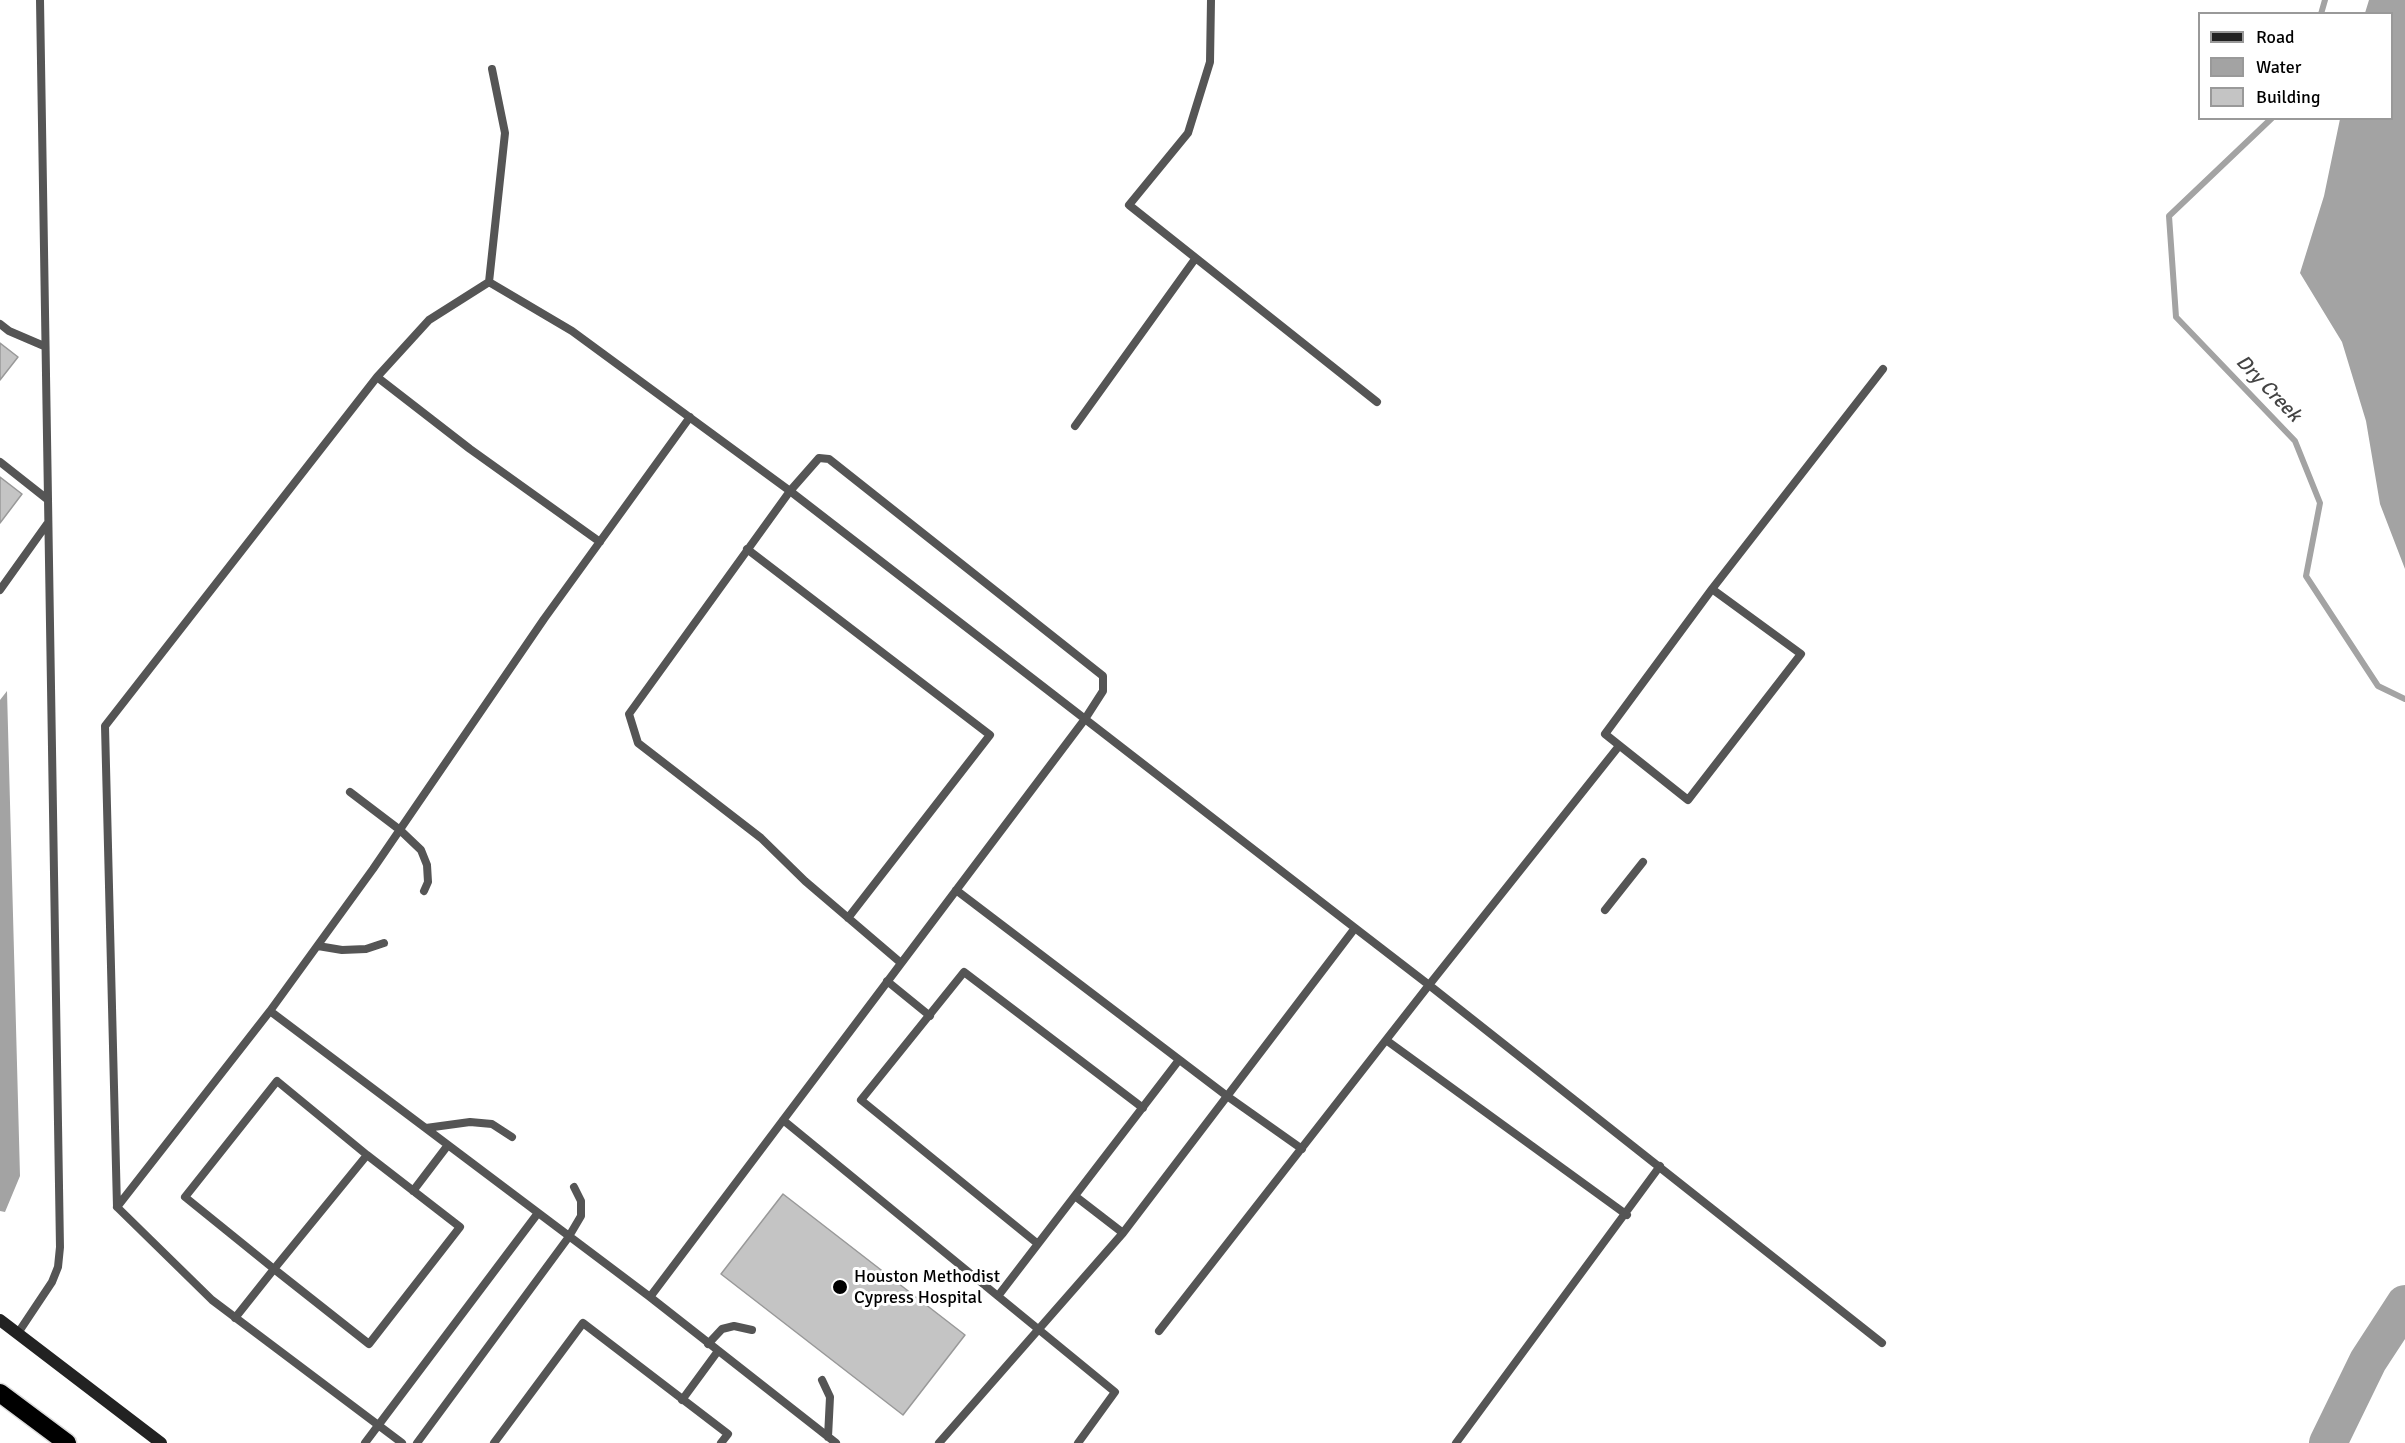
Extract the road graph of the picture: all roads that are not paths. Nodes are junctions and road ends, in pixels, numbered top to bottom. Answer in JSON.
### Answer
{"nodes":[{"id":1,"x":40,"y":0,"type":"edge"},
{"id":2,"x":1211,"y":0,"type":"edge"},
{"id":3,"x":492,"y":69,"type":"dead end"},
{"id":4,"x":1195,"y":259,"type":"junction"},
{"id":5,"x":489,"y":282,"type":"junction"},
{"id":6,"x":0,"y":324,"type":"edge"},
{"id":7,"x":44,"y":346,"type":"junction"},
{"id":8,"x":1883,"y":369,"type":"dead end"},
{"id":9,"x":377,"y":376,"type":"junction"},
{"id":10,"x":1377,"y":402,"type":"dead end"},
{"id":11,"x":690,"y":417,"type":"junction"},
{"id":12,"x":1075,"y":426,"type":"dead end"},
{"id":13,"x":0,"y":462,"type":"edge"},
{"id":14,"x":790,"y":491,"type":"junction"},
{"id":15,"x":47,"y":499,"type":"junction"},
{"id":16,"x":47,"y":524,"type":"junction"},
{"id":17,"x":600,"y":542,"type":"junction"},
{"id":18,"x":747,"y":549,"type":"junction"},
{"id":19,"x":1712,"y":589,"type":"junction"},
{"id":20,"x":0,"y":590,"type":"edge"},
{"id":21,"x":1085,"y":719,"type":"junction"},
{"id":22,"x":1618,"y":746,"type":"junction"},
{"id":23,"x":350,"y":792,"type":"dead end"},
{"id":24,"x":400,"y":830,"type":"junction"},
{"id":25,"x":1643,"y":862,"type":"dead end"},
{"id":26,"x":956,"y":890,"type":"junction"},
{"id":27,"x":424,"y":891,"type":"dead end"},
{"id":28,"x":1605,"y":910,"type":"dead end"},
{"id":29,"x":848,"y":918,"type":"junction"},
{"id":30,"x":1355,"y":928,"type":"junction"},
{"id":31,"x":384,"y":943,"type":"dead end"},
{"id":32,"x":318,"y":946,"type":"junction"},
{"id":33,"x":901,"y":963,"type":"junction"},
{"id":34,"x":887,"y":981,"type":"junction"},
{"id":35,"x":1429,"y":985,"type":"junction"},
{"id":36,"x":270,"y":1011,"type":"junction"},
{"id":37,"x":930,"y":1016,"type":"junction"},
{"id":38,"x":1386,"y":1040,"type":"junction"},
{"id":39,"x":1179,"y":1060,"type":"junction"},
{"id":40,"x":1227,"y":1096,"type":"junction"},
{"id":41,"x":1143,"y":1108,"type":"junction"},
{"id":42,"x":783,"y":1120,"type":"junction"},
{"id":43,"x":426,"y":1128,"type":"junction"},
{"id":44,"x":512,"y":1137,"type":"dead end"},
{"id":45,"x":448,"y":1145,"type":"junction"},
{"id":46,"x":1302,"y":1149,"type":"junction"},
{"id":47,"x":367,"y":1155,"type":"junction"},
{"id":48,"x":1660,"y":1166,"type":"junction"},
{"id":49,"x":574,"y":1187,"type":"dead end"},
{"id":50,"x":413,"y":1191,"type":"junction"},
{"id":51,"x":1075,"y":1196,"type":"junction"},
{"id":52,"x":117,"y":1207,"type":"junction"},
{"id":53,"x":538,"y":1213,"type":"junction"},
{"id":54,"x":1627,"y":1215,"type":"junction"},
{"id":55,"x":1123,"y":1233,"type":"junction"},
{"id":56,"x":568,"y":1238,"type":"junction"},
{"id":57,"x":1038,"y":1244,"type":"junction"},
{"id":58,"x":274,"y":1269,"type":"junction"},
{"id":59,"x":998,"y":1296,"type":"junction"},
{"id":60,"x":650,"y":1297,"type":"junction"},
{"id":61,"x":235,"y":1318,"type":"junction"},
{"id":62,"x":0,"y":1320,"type":"edge"},
{"id":63,"x":1037,"y":1329,"type":"junction"},
{"id":64,"x":752,"y":1330,"type":"dead end"},
{"id":65,"x":1159,"y":1331,"type":"dead end"},
{"id":66,"x":18,"y":1333,"type":"junction"},
{"id":67,"x":1882,"y":1343,"type":"dead end"},
{"id":68,"x":708,"y":1344,"type":"junction"},
{"id":69,"x":718,"y":1351,"type":"junction"},
{"id":70,"x":822,"y":1380,"type":"dead end"},
{"id":71,"x":0,"y":1393,"type":"edge"},
{"id":72,"x":682,"y":1400,"type":"junction"},
{"id":73,"x":377,"y":1425,"type":"junction"},
{"id":74,"x":832,"y":1440,"type":"edge"},
{"id":75,"x":67,"y":1443,"type":"edge"},
{"id":76,"x":161,"y":1443,"type":"edge"},
{"id":77,"x":365,"y":1443,"type":"edge"},
{"id":78,"x":402,"y":1443,"type":"edge"},
{"id":79,"x":417,"y":1443,"type":"edge"},
{"id":80,"x":494,"y":1443,"type":"edge"},
{"id":81,"x":722,"y":1443,"type":"edge"},
{"id":82,"x":939,"y":1443,"type":"edge"},
{"id":83,"x":1078,"y":1443,"type":"edge"},
{"id":84,"x":1456,"y":1443,"type":"edge"}],
"edges":[{"from":1,"to":7,"type":"lane"},
{"from":2,"to":4,"type":"lane"},
{"from":3,"to":5,"type":"lane"},
{"from":4,"to":10,"type":"lane"},
{"from":4,"to":12,"type":"lane"},
{"from":5,"to":9,"type":"lane"},
{"from":5,"to":11,"type":"lane"},
{"from":6,"to":7,"type":"lane"},
{"from":7,"to":15,"type":"lane"},
{"from":8,"to":19,"type":"lane"},
{"from":9,"to":17,"type":"lane"},
{"from":9,"to":52,"type":"lane"},
{"from":11,"to":14,"type":"lane"},
{"from":11,"to":17,"type":"lane"},
{"from":13,"to":15,"type":"lane"},
{"from":14,"to":18,"type":"lane"},
{"from":14,"to":21,"type":"lane"},
{"from":14,"to":21,"type":"lane"},
{"from":15,"to":16,"type":"lane"},
{"from":16,"to":20,"type":"lane"},
{"from":16,"to":66,"type":"lane"},
{"from":17,"to":24,"type":"lane"},
{"from":18,"to":29,"type":"lane"},
{"from":18,"to":29,"type":"lane"},
{"from":19,"to":22,"type":"lane"},
{"from":19,"to":22,"type":"lane"},
{"from":21,"to":26,"type":"lane"},
{"from":21,"to":30,"type":"lane"},
{"from":22,"to":35,"type":"lane"},
{"from":23,"to":24,"type":"lane"},
{"from":24,"to":27,"type":"lane"},
{"from":24,"to":32,"type":"lane"},
{"from":25,"to":28,"type":"lane"},
{"from":26,"to":33,"type":"lane"},
{"from":26,"to":39,"type":"lane"},
{"from":29,"to":33,"type":"lane"},
{"from":30,"to":35,"type":"lane"},
{"from":30,"to":40,"type":"lane"},
{"from":31,"to":32,"type":"lane"},
{"from":32,"to":36,"type":"lane"},
{"from":33,"to":34,"type":"lane"},
{"from":34,"to":37,"type":"lane"},
{"from":34,"to":42,"type":"lane"},
{"from":35,"to":38,"type":"lane"},
{"from":35,"to":48,"type":"lane"},
{"from":36,"to":43,"type":"lane"},
{"from":36,"to":52,"type":"lane"},
{"from":37,"to":41,"type":"lane"},
{"from":37,"to":57,"type":"lane"},
{"from":38,"to":46,"type":"lane"},
{"from":38,"to":54,"type":"lane"},
{"from":39,"to":40,"type":"lane"},
{"from":39,"to":41,"type":"lane"},
{"from":40,"to":46,"type":"lane"},
{"from":40,"to":55,"type":"lane"},
{"from":41,"to":51,"type":"lane"},
{"from":42,"to":59,"type":"lane"},
{"from":42,"to":60,"type":"lane"},
{"from":43,"to":44,"type":"lane"},
{"from":43,"to":45,"type":"lane"},
{"from":45,"to":50,"type":"lane"},
{"from":45,"to":53,"type":"lane"},
{"from":46,"to":65,"type":"lane"},
{"from":47,"to":50,"type":"lane"},
{"from":47,"to":58,"type":"lane"},
{"from":47,"to":58,"type":"lane"},
{"from":48,"to":54,"type":"lane"},
{"from":48,"to":67,"type":"lane"},
{"from":49,"to":56,"type":"lane"},
{"from":50,"to":58,"type":"lane"},
{"from":51,"to":55,"type":"lane"},
{"from":51,"to":57,"type":"lane"},
{"from":52,"to":61,"type":"lane"},
{"from":53,"to":56,"type":"lane"},
{"from":53,"to":73,"type":"lane"},
{"from":54,"to":84,"type":"lane"},
{"from":55,"to":63,"type":"lane"},
{"from":56,"to":60,"type":"lane"},
{"from":56,"to":79,"type":"lane"},
{"from":57,"to":59,"type":"lane"},
{"from":58,"to":61,"type":"lane"},
{"from":59,"to":63,"type":"lane"},
{"from":60,"to":68,"type":"lane"},
{"from":61,"to":73,"type":"lane"},
{"from":62,"to":66,"type":"main road"},
{"from":63,"to":82,"type":"lane"},
{"from":63,"to":83,"type":"lane"},
{"from":64,"to":68,"type":"lane"},
{"from":66,"to":76,"type":"main road"},
{"from":68,"to":69,"type":"lane"},
{"from":69,"to":72,"type":"lane"},
{"from":69,"to":74,"type":"lane"},
{"from":70,"to":74,"type":"lane"},
{"from":71,"to":75,"type":"highway"},
{"from":72,"to":80,"type":"lane"},
{"from":72,"to":81,"type":"lane"},
{"from":73,"to":77,"type":"lane"},
{"from":73,"to":78,"type":"lane"}]}
